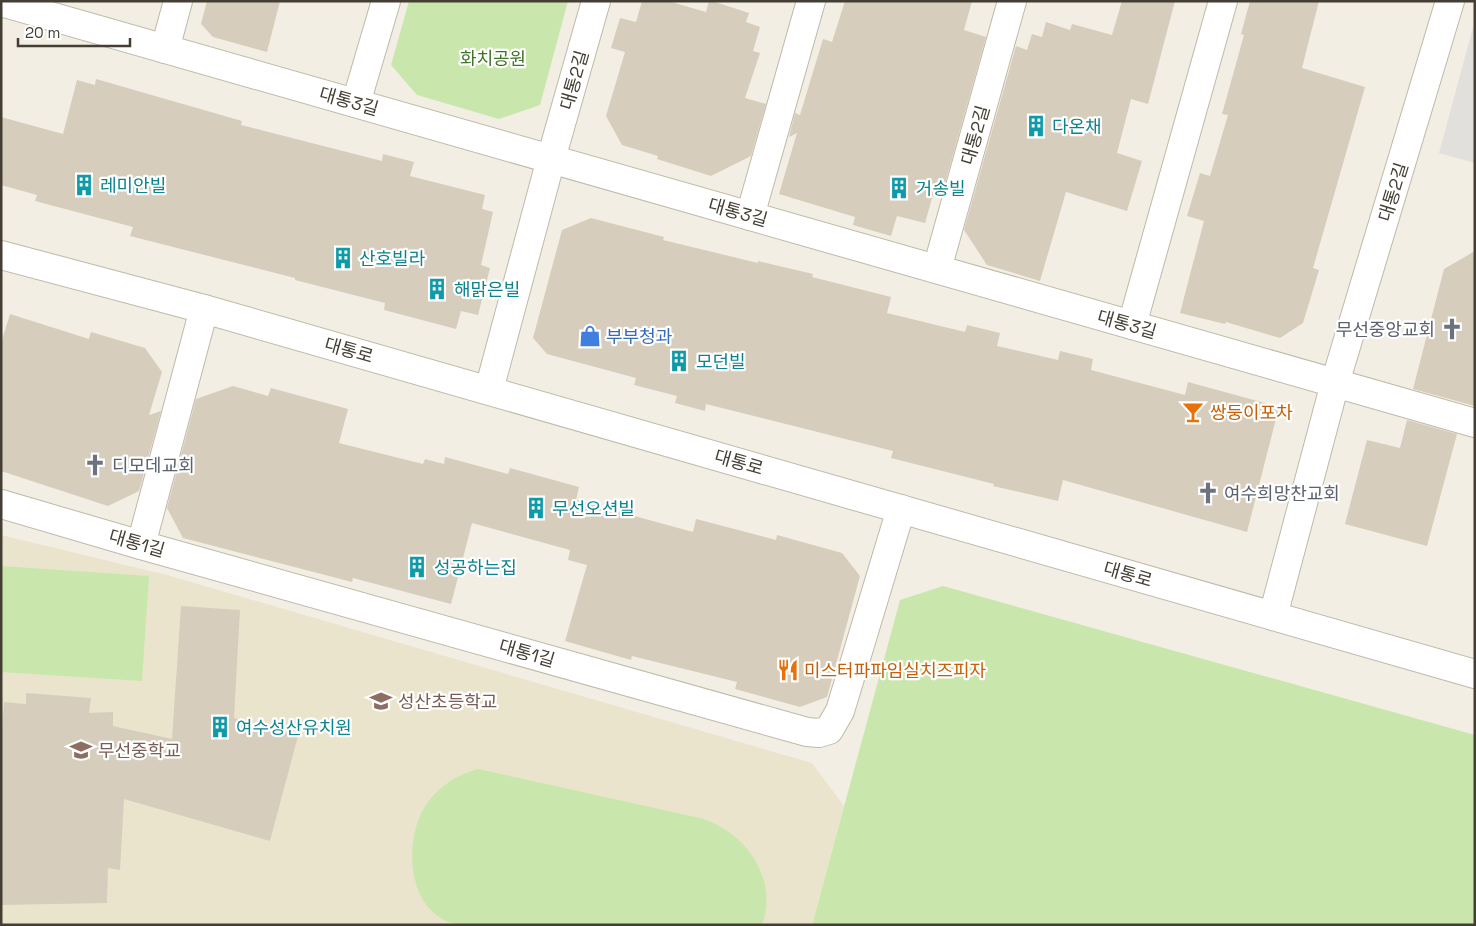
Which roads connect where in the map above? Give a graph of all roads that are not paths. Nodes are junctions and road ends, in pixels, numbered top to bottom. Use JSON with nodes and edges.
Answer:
{"nodes":[{"id":1,"x":178,"y":1,"type":"edge"},
{"id":2,"x":386,"y":1,"type":"edge"},
{"id":3,"x":596,"y":1,"type":"edge"},
{"id":4,"x":811,"y":1,"type":"edge"},
{"id":5,"x":1012,"y":1,"type":"edge"},
{"id":6,"x":1223,"y":1,"type":"edge"},
{"id":7,"x":1450,"y":1,"type":"edge"},
{"id":8,"x":1,"y":2,"type":"edge"},
{"id":9,"x":165,"y":49,"type":"junction"},
{"id":10,"x":356,"y":103,"type":"junction"},
{"id":11,"x":551,"y":159,"type":"junction"},
{"id":12,"x":750,"y":216,"type":"junction"},
{"id":13,"x":1,"y":255,"type":"edge"},
{"id":14,"x":937,"y":269,"type":"junction"},
{"id":15,"x":204,"y":309,"type":"junction"},
{"id":16,"x":1132,"y":325,"type":"junction"},
{"id":17,"x":1335,"y":383,"type":"junction"},
{"id":18,"x":490,"y":390,"type":"junction"},
{"id":19,"x":1475,"y":423,"type":"edge"},
{"id":20,"x":1,"y":504,"type":"edge"},
{"id":21,"x":901,"y":509,"type":"junction"},
{"id":22,"x":141,"y":545,"type":"junction"},
{"id":23,"x":1273,"y":616,"type":"junction"},
{"id":24,"x":1475,"y":674,"type":"edge"}],
"edges":[{"from":1,"to":9,"type":"street"},
{"from":2,"to":10,"type":"street"},
{"from":3,"to":11,"type":"street","name":"대통2길"},
{"from":4,"to":12,"type":"street"},
{"from":5,"to":14,"type":"street","name":"대통2길"},
{"from":6,"to":16,"type":"street"},
{"from":7,"to":17,"type":"street","name":"대통2길"},
{"from":8,"to":9,"type":"street","name":"대통3길"},
{"from":9,"to":10,"type":"street","name":"대통3길"},
{"from":10,"to":11,"type":"street","name":"대통3길"},
{"from":11,"to":12,"type":"street","name":"대통3길"},
{"from":11,"to":18,"type":"street","name":"대통2길"},
{"from":12,"to":14,"type":"street","name":"대통3길"},
{"from":13,"to":15,"type":"street","name":"대통로"},
{"from":14,"to":16,"type":"street","name":"대통3길"},
{"from":15,"to":18,"type":"street","name":"대통로"},
{"from":15,"to":22,"type":"street"},
{"from":16,"to":17,"type":"street","name":"대통3길"},
{"from":17,"to":19,"type":"street","name":"대통3길"},
{"from":17,"to":23,"type":"street","name":"대통2길"},
{"from":18,"to":21,"type":"street","name":"대통로"},
{"from":20,"to":22,"type":"street","name":"대통1길"},
{"from":21,"to":22,"type":"street","name":"대통1길"},
{"from":21,"to":23,"type":"street","name":"대통로"},
{"from":23,"to":24,"type":"street","name":"대통로"}]}
